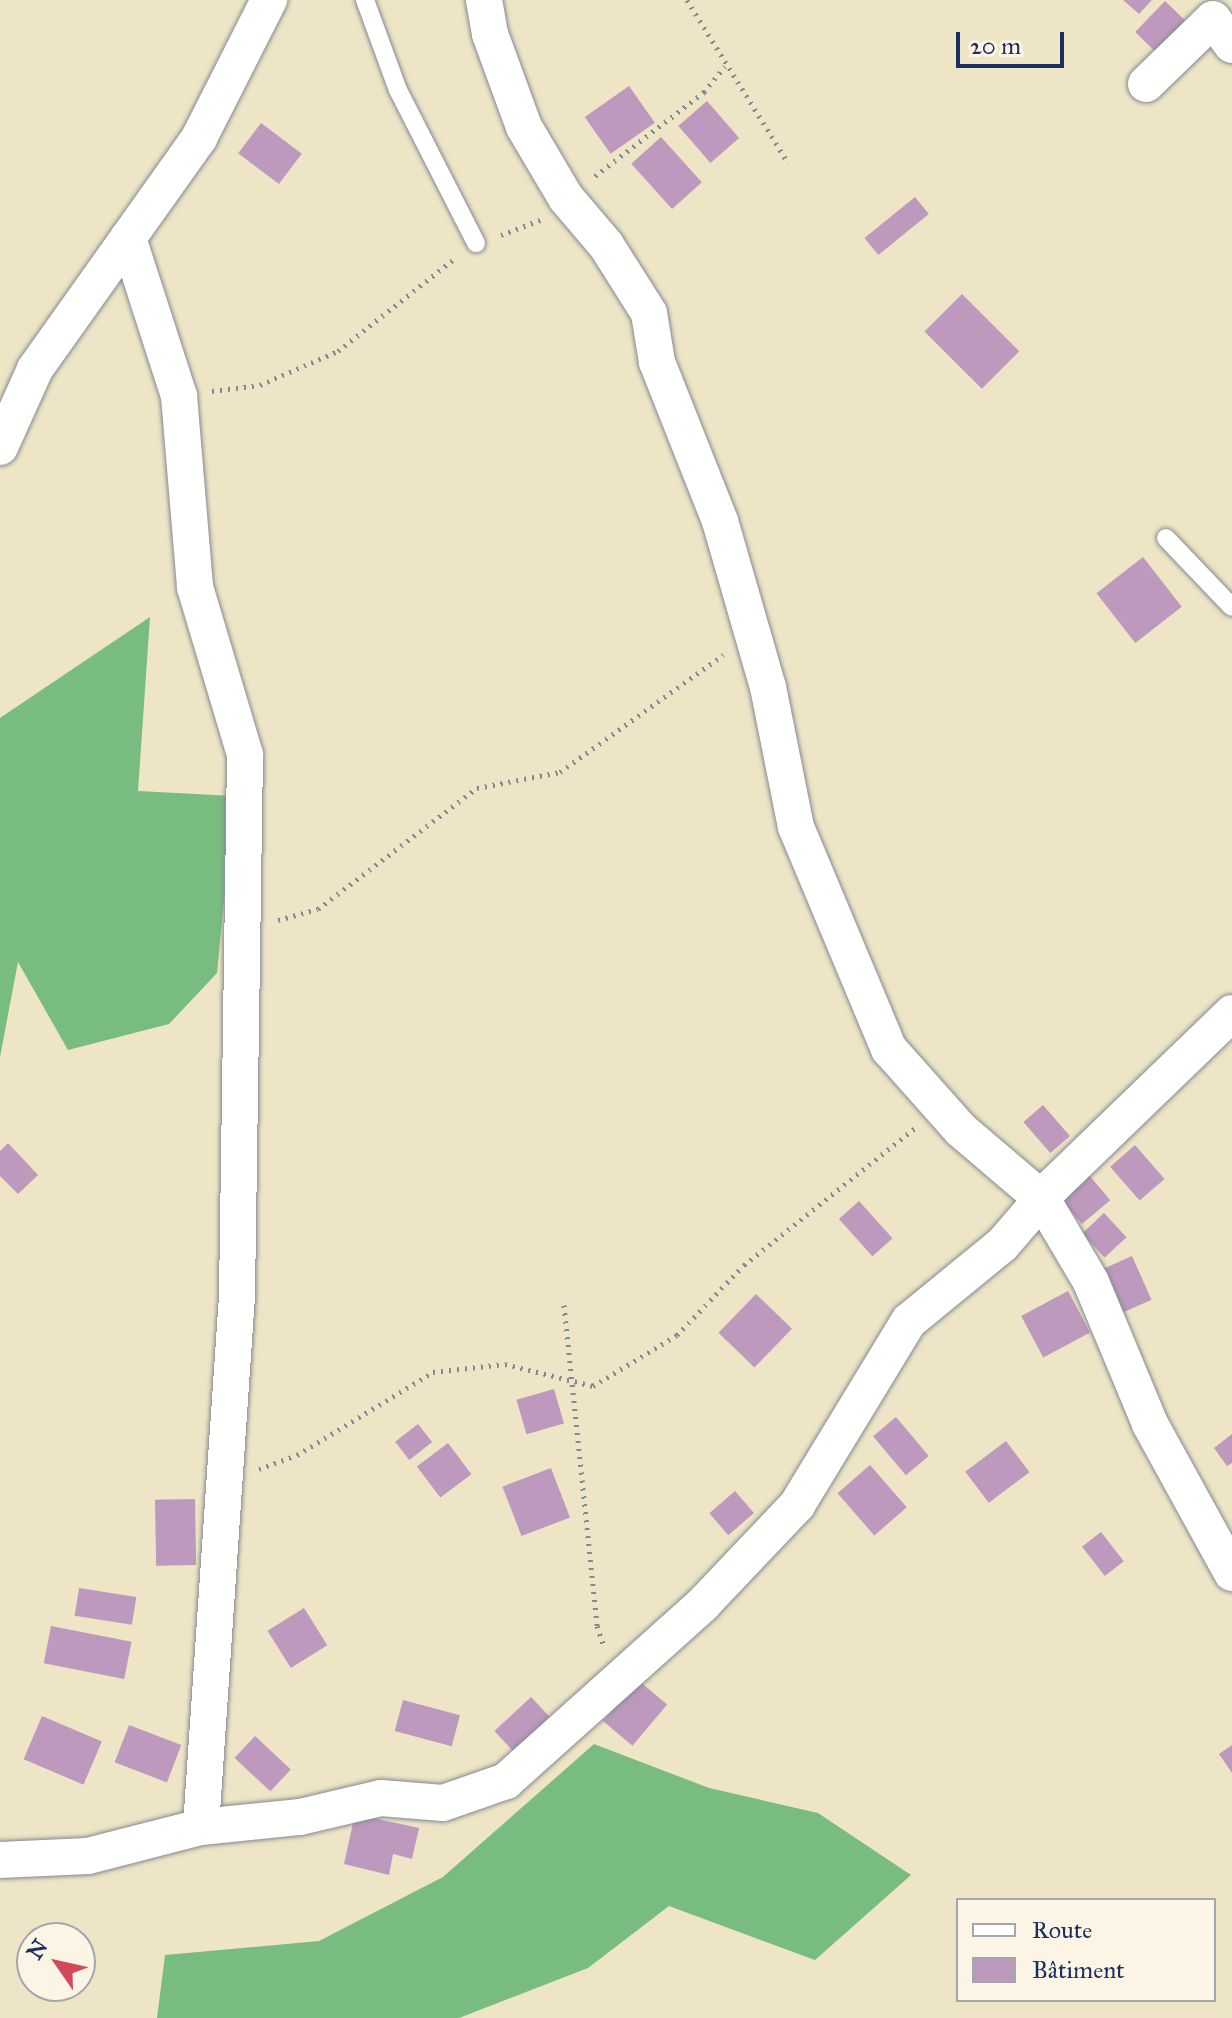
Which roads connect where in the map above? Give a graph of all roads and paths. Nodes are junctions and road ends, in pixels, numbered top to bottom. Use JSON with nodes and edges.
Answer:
{"nodes":[{"id":1,"x":269,"y":0,"type":"edge"},
{"id":2,"x":365,"y":0,"type":"edge"},
{"id":3,"x":484,"y":0,"type":"edge"},
{"id":4,"x":687,"y":0,"type":"edge"},
{"id":5,"x":1232,"y":45,"type":"edge"},
{"id":6,"x":1146,"y":84,"type":"dead end"},
{"id":7,"x":788,"y":163,"type":"dead end"},
{"id":8,"x":128,"y":238,"type":"junction"},
{"id":9,"x":476,"y":243,"type":"dead end"},
{"id":10,"x":0,"y":447,"type":"edge"},
{"id":11,"x":1166,"y":538,"type":"dead end"},
{"id":12,"x":1232,"y":607,"type":"edge"},
{"id":13,"x":752,"y":634,"type":"junction"},
{"id":14,"x":243,"y":931,"type":"junction"},
{"id":15,"x":1232,"y":1013,"type":"edge"},
{"id":16,"x":942,"y":1109,"type":"junction"},
{"id":17,"x":1042,"y":1199,"type":"junction"},
{"id":18,"x":564,"y":1305,"type":"dead end"},
{"id":19,"x":571,"y":1381,"type":"junction"},
{"id":20,"x":224,"y":1482,"type":"junction"},
{"id":21,"x":1232,"y":1573,"type":"edge"},
{"id":22,"x":616,"y":1682,"type":"junction"},
{"id":23,"x":201,"y":1827,"type":"junction"},
{"id":24,"x":0,"y":1860,"type":"edge"}],
"edges":[{"from":1,"to":8,"type":"street"},
{"from":2,"to":9,"type":"lane"},
{"from":3,"to":13,"type":"street"},
{"from":4,"to":7,"type":"path"},
{"from":5,"to":6,"type":"street"},
{"from":8,"to":10,"type":"street"},
{"from":8,"to":14,"type":"street"},
{"from":11,"to":12,"type":"lane"},
{"from":13,"to":14,"type":"path"},
{"from":13,"to":16,"type":"street"},
{"from":14,"to":20,"type":"street"},
{"from":15,"to":17,"type":"street"},
{"from":16,"to":17,"type":"street"},
{"from":16,"to":19,"type":"path"},
{"from":17,"to":21,"type":"street"},
{"from":17,"to":22,"type":"street"},
{"from":18,"to":19,"type":"path"},
{"from":19,"to":20,"type":"path"},
{"from":19,"to":22,"type":"path"},
{"from":20,"to":23,"type":"street"},
{"from":22,"to":23,"type":"street"},
{"from":23,"to":24,"type":"street"}]}
